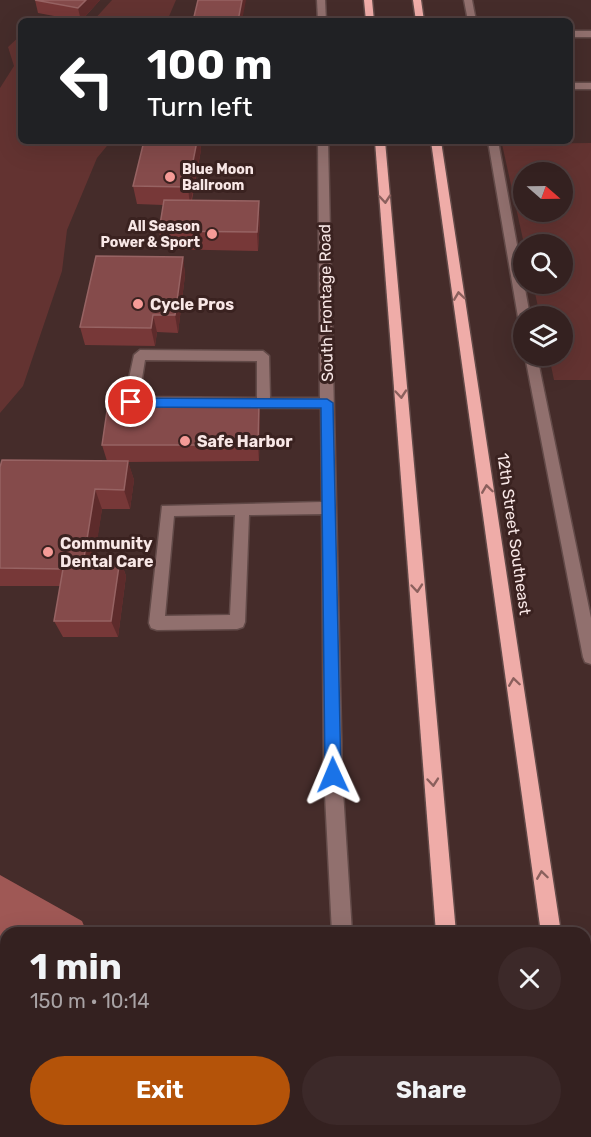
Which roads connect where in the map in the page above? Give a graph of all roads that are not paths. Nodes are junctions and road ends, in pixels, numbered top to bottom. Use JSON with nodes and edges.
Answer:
{"nodes":[{"id":1,"x":321,"y":0,"type":"edge"},
{"id":2,"x":368,"y":0,"type":"edge"},
{"id":3,"x":417,"y":0,"type":"edge"},
{"id":4,"x":468,"y":0,"type":"edge"},
{"id":5,"x":322,"y":18,"type":"edge"},
{"id":6,"x":370,"y":18,"type":"edge"},
{"id":7,"x":420,"y":18,"type":"edge"},
{"id":8,"x":471,"y":18,"type":"edge"},
{"id":9,"x":573,"y":34,"type":"edge"},
{"id":10,"x":591,"y":34,"type":"edge"},
{"id":11,"x":573,"y":86,"type":"edge"},
{"id":12,"x":591,"y":86,"type":"edge"},
{"id":13,"x":323,"y":144,"type":"edge"},
{"id":14,"x":380,"y":144,"type":"edge"},
{"id":15,"x":436,"y":144,"type":"edge"},
{"id":16,"x":494,"y":144,"type":"edge"},
{"id":17,"x":522,"y":306,"type":"edge"},
{"id":18,"x":533,"y":366,"type":"edge"},
{"id":19,"x":264,"y":403,"type":"junction"},
{"id":20,"x":327,"y":403,"type":"junction"},
{"id":21,"x":328,"y":508,"type":"junction"},
{"id":22,"x":242,"y":509,"type":"junction"},
{"id":23,"x":591,"y":657,"type":"edge"},
{"id":24,"x":342,"y":927,"type":"edge"},
{"id":25,"x":446,"y":927,"type":"edge"},
{"id":26,"x":550,"y":927,"type":"edge"}],
"edges":[{"from":1,"to":5,"type":"street"},
{"from":2,"to":6,"type":"main road"},
{"from":3,"to":7,"type":"main road"},
{"from":4,"to":8,"type":"street"},
{"from":9,"to":10,"type":"street"},
{"from":11,"to":12,"type":"street"},
{"from":13,"to":20,"type":"street","name":"South Frontage Road"},
{"from":14,"to":25,"type":"main road","one_way":true},
{"from":26,"to":15,"type":"main road","name":"12th Street Southeast","one_way":true},
{"from":16,"to":17,"type":"street"},
{"from":18,"to":23,"type":"street"},
{"from":19,"to":19,"type":"street"},
{"from":19,"to":20,"type":"street"},
{"from":20,"to":21,"type":"street","name":"South Frontage Road"},
{"from":21,"to":22,"type":"street"},
{"from":21,"to":24,"type":"street","name":"South Frontage Road"},
{"from":22,"to":22,"type":"street"}]}
